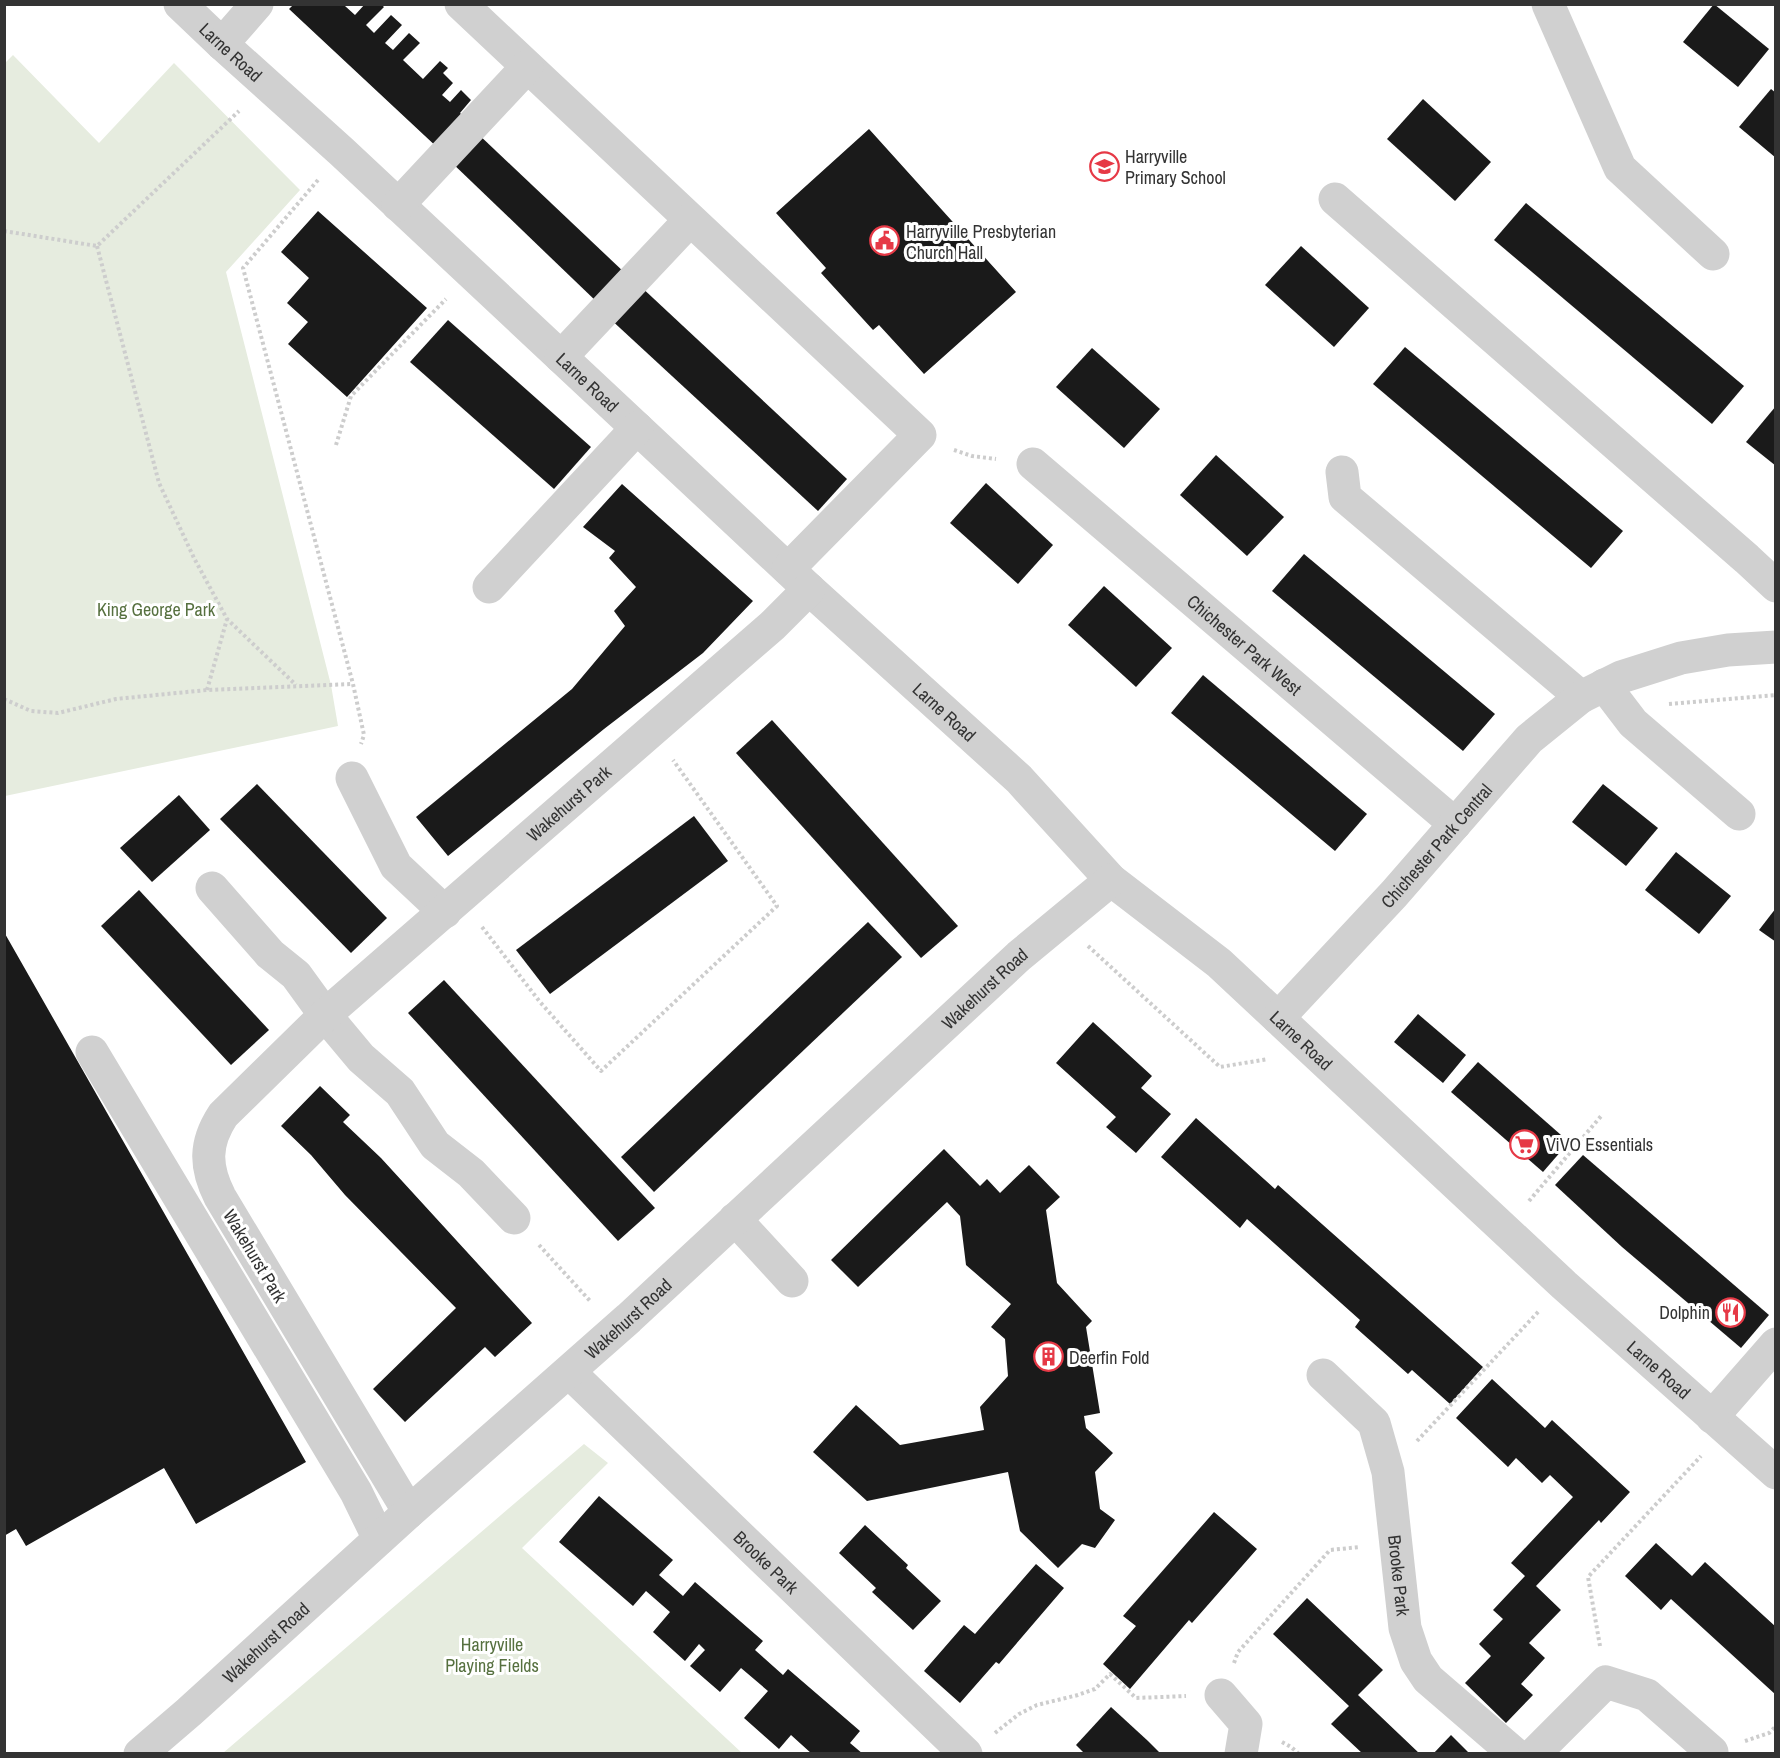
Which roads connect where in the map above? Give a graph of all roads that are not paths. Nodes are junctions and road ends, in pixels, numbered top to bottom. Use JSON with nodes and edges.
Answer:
{"nodes":[{"id":1,"x":180,"y":4,"type":"edge"},
{"id":2,"x":257,"y":4,"type":"edge"},
{"id":3,"x":1548,"y":4,"type":"edge"},
{"id":4,"x":466,"y":6,"type":"edge"},
{"id":5,"x":222,"y":44,"type":"junction"},
{"id":6,"x":527,"y":67,"type":"junction"},
{"id":7,"x":1335,"y":199,"type":"dead end"},
{"id":8,"x":398,"y":205,"type":"junction"},
{"id":9,"x":690,"y":220,"type":"junction"},
{"id":10,"x":1713,"y":254,"type":"dead end"},
{"id":11,"x":561,"y":357,"type":"junction"},
{"id":12,"x":637,"y":428,"type":"junction"},
{"id":13,"x":1033,"y":464,"type":"road end"},
{"id":14,"x":1342,"y":472,"type":"dead end"},
{"id":15,"x":798,"y":579,"type":"junction"},
{"id":16,"x":1776,"y":586,"type":"edge"},
{"id":17,"x":489,"y":587,"type":"dead end"},
{"id":18,"x":1776,"y":647,"type":"edge"},
{"id":19,"x":1593,"y":692,"type":"junction"},
{"id":20,"x":352,"y":778,"type":"road end"},
{"id":21,"x":1739,"y":814,"type":"dead end"},
{"id":22,"x":1455,"y":824,"type":"junction"},
{"id":23,"x":1112,"y":880,"type":"junction"},
{"id":24,"x":212,"y":888,"type":"dead end"},
{"id":25,"x":452,"y":905,"type":"junction"},
{"id":26,"x":325,"y":1015,"type":"junction"},
{"id":27,"x":1278,"y":1018,"type":"junction"},
{"id":28,"x":92,"y":1053,"type":"dead end"},
{"id":29,"x":514,"y":1218,"type":"road end"},
{"id":30,"x":735,"y":1219,"type":"junction"},
{"id":31,"x":792,"y":1281,"type":"dead end"},
{"id":32,"x":1776,"y":1344,"type":"edge"},
{"id":33,"x":569,"y":1372,"type":"junction"},
{"id":34,"x":1323,"y":1375,"type":"dead end"},
{"id":35,"x":1719,"y":1423,"type":"junction"},
{"id":36,"x":1776,"y":1473,"type":"edge"},
{"id":37,"x":409,"y":1512,"type":"junction"},
{"id":38,"x":379,"y":1539,"type":"junction"},
{"id":39,"x":1221,"y":1695,"type":"road end"},
{"id":40,"x":978,"y":1746,"type":"edge"},
{"id":41,"x":1712,"y":1752,"type":"dead end"},
{"id":42,"x":140,"y":1754,"type":"edge"},
{"id":43,"x":1241,"y":1754,"type":"edge"},
{"id":44,"x":1515,"y":1754,"type":"edge"},
{"id":45,"x":1534,"y":1754,"type":"edge"}],
"edges":[{"from":1,"to":5,"type":"street","name":"Larne Road"},
{"from":2,"to":5,"type":"street"},
{"from":3,"to":10,"type":"street"},
{"from":4,"to":6,"type":"street"},
{"from":5,"to":8,"type":"street","name":"Larne Road"},
{"from":6,"to":8,"type":"street"},
{"from":6,"to":9,"type":"street"},
{"from":7,"to":16,"type":"street"},
{"from":8,"to":11,"type":"street","name":"Larne Road"},
{"from":9,"to":11,"type":"street"},
{"from":9,"to":15,"type":"street","name":"Wakehurst Park"},
{"from":11,"to":12,"type":"street","name":"Larne Road"},
{"from":12,"to":15,"type":"street","name":"Larne Road"},
{"from":12,"to":17,"type":"street"},
{"from":13,"to":22,"type":"street","name":"Chichester Park West"},
{"from":14,"to":19,"type":"street"},
{"from":15,"to":23,"type":"street","name":"Larne Road"},
{"from":15,"to":25,"type":"street","name":"Wakehurst Park"},
{"from":18,"to":19,"type":"street","name":"Chichester Park Central"},
{"from":19,"to":21,"type":"street"},
{"from":19,"to":22,"type":"street","name":"Chichester Park Central"},
{"from":20,"to":25,"type":"street"},
{"from":22,"to":27,"type":"street","name":"Chichester Park Central"},
{"from":23,"to":27,"type":"street","name":"Larne Road"},
{"from":23,"to":30,"type":"street","name":"Wakehurst Road"},
{"from":24,"to":26,"type":"street"},
{"from":25,"to":26,"type":"street","name":"Wakehurst Park"},
{"from":26,"to":29,"type":"street"},
{"from":26,"to":37,"type":"street","name":"Wakehurst Park"},
{"from":27,"to":35,"type":"street","name":"Larne Road"},
{"from":28,"to":38,"type":"street"},
{"from":30,"to":31,"type":"street"},
{"from":30,"to":33,"type":"street","name":"Wakehurst Road"},
{"from":32,"to":35,"type":"street"},
{"from":33,"to":37,"type":"street","name":"Wakehurst Road"},
{"from":33,"to":40,"type":"street","name":"Brooke Park"},
{"from":34,"to":44,"type":"street","name":"Brooke Park"},
{"from":35,"to":36,"type":"street","name":"Larne Road"},
{"from":37,"to":38,"type":"street","name":"Wakehurst Road"},
{"from":38,"to":42,"type":"street","name":"Wakehurst Road"},
{"from":39,"to":43,"type":"street"},
{"from":41,"to":45,"type":"street"}]}
